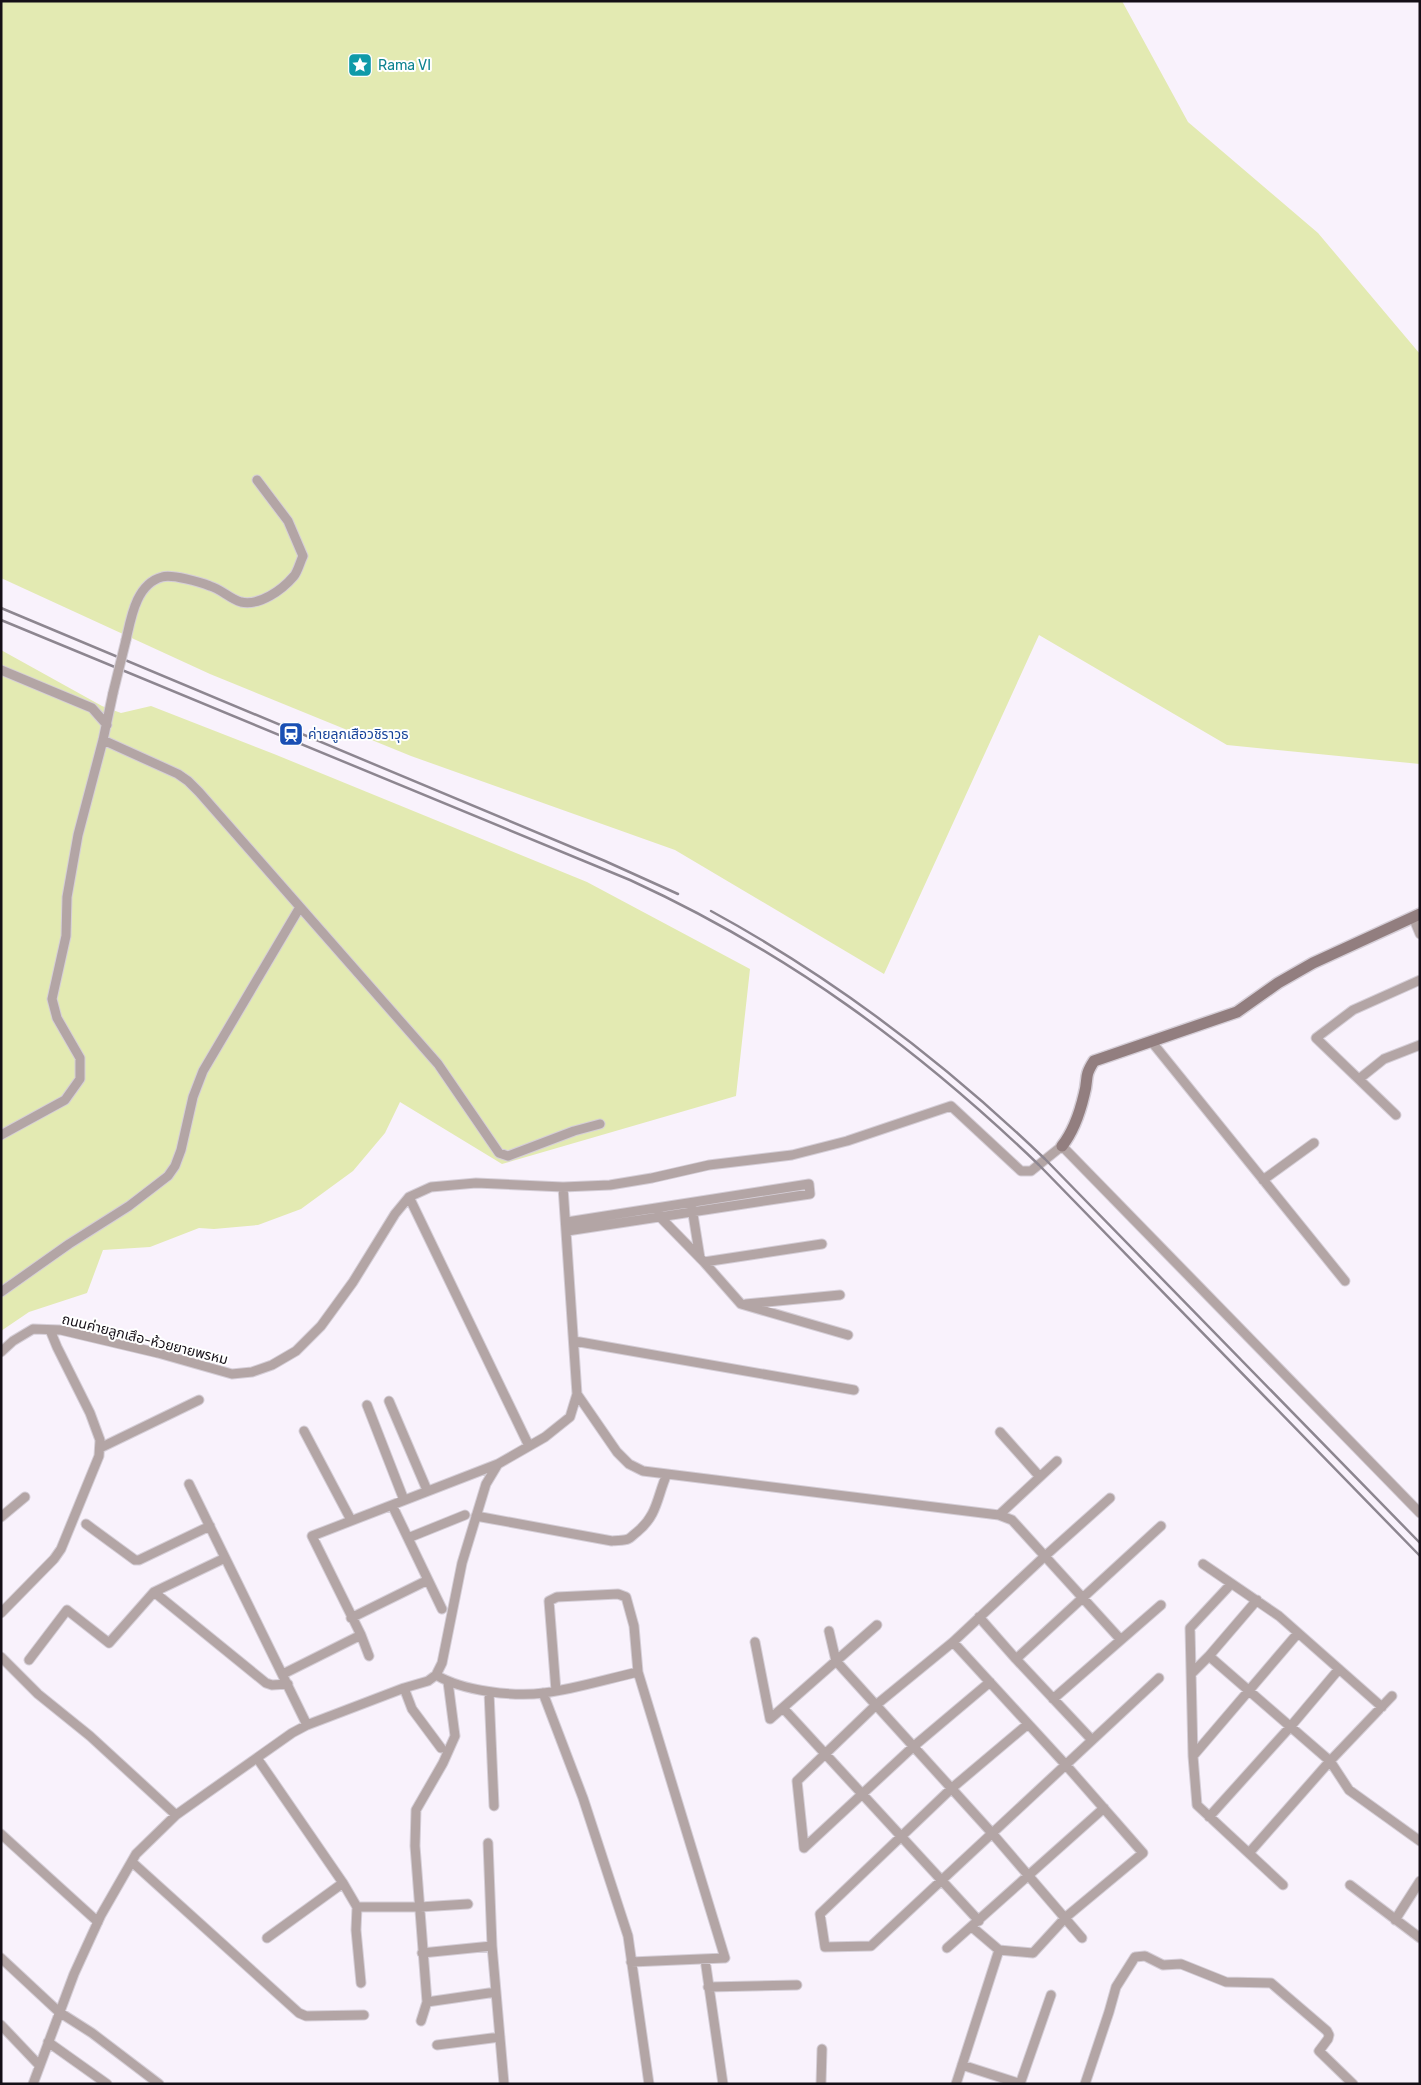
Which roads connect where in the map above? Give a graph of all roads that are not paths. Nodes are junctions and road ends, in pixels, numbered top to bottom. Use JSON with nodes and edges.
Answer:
{"nodes":[{"id":1,"x":257,"y":480,"type":"dead end"},
{"id":2,"x":1,"y":670,"type":"edge"},
{"id":3,"x":106,"y":725,"type":"junction"},
{"id":4,"x":103,"y":740,"type":"junction"},
{"id":5,"x":300,"y":907,"type":"junction"},
{"id":6,"x":1416,"y":916,"type":"edge"},
{"id":7,"x":1420,"y":934,"type":"edge"},
{"id":8,"x":1420,"y":980,"type":"edge"},
{"id":9,"x":1151,"y":1041,"type":"junction"},
{"id":10,"x":1420,"y":1045,"type":"edge"},
{"id":11,"x":1359,"y":1079,"type":"junction"},
{"id":12,"x":1396,"y":1115,"type":"dead end"},
{"id":13,"x":600,"y":1124,"type":"dead end"},
{"id":14,"x":1,"y":1135,"type":"edge"},
{"id":15,"x":1314,"y":1143,"type":"dead end"},
{"id":16,"x":1062,"y":1146,"type":"junction"},
{"id":17,"x":1263,"y":1180,"type":"junction"},
{"id":18,"x":563,"y":1186,"type":"junction"},
{"id":19,"x":409,"y":1197,"type":"junction"},
{"id":20,"x":757,"y":1197,"type":"junction"},
{"id":21,"x":692,"y":1207,"type":"junction"},
{"id":22,"x":659,"y":1212,"type":"junction"},
{"id":23,"x":567,"y":1226,"type":"junction"},
{"id":24,"x":822,"y":1244,"type":"dead end"},
{"id":25,"x":702,"y":1260,"type":"junction"},
{"id":26,"x":1346,"y":1281,"type":"dead end"},
{"id":27,"x":1,"y":1292,"type":"edge"},
{"id":28,"x":840,"y":1295,"type":"dead end"},
{"id":29,"x":741,"y":1304,"type":"junction"},
{"id":30,"x":50,"y":1330,"type":"junction"},
{"id":31,"x":848,"y":1335,"type":"dead end"},
{"id":32,"x":574,"y":1341,"type":"junction"},
{"id":33,"x":1,"y":1352,"type":"edge"},
{"id":34,"x":854,"y":1390,"type":"dead end"},
{"id":35,"x":578,"y":1394,"type":"junction"},
{"id":36,"x":199,"y":1400,"type":"dead end"},
{"id":37,"x":390,"y":1401,"type":"dead end"},
{"id":38,"x":367,"y":1404,"type":"dead end"},
{"id":39,"x":304,"y":1431,"type":"dead end"},
{"id":40,"x":1000,"y":1432,"type":"dead end"},
{"id":41,"x":529,"y":1446,"type":"junction"},
{"id":42,"x":100,"y":1448,"type":"junction"},
{"id":43,"x":1057,"y":1461,"type":"dead end"},
{"id":44,"x":498,"y":1464,"type":"junction"},
{"id":45,"x":667,"y":1474,"type":"junction"},
{"id":46,"x":1040,"y":1477,"type":"junction"},
{"id":47,"x":190,"y":1484,"type":"dead end"},
{"id":48,"x":427,"y":1490,"type":"junction"},
{"id":49,"x":25,"y":1497,"type":"dead end"},
{"id":50,"x":1110,"y":1498,"type":"dead end"},
{"id":51,"x":404,"y":1500,"type":"junction"},
{"id":52,"x":392,"y":1504,"type":"junction"},
{"id":53,"x":1420,"y":1513,"type":"edge"},
{"id":54,"x":466,"y":1515,"type":"dead end"},
{"id":55,"x":999,"y":1515,"type":"junction"},
{"id":56,"x":476,"y":1516,"type":"junction"},
{"id":57,"x":1,"y":1517,"type":"edge"},
{"id":58,"x":351,"y":1520,"type":"junction"},
{"id":59,"x":86,"y":1524,"type":"dead end"},
{"id":60,"x":210,"y":1526,"type":"junction"},
{"id":61,"x":1162,"y":1526,"type":"dead end"},
{"id":62,"x":408,"y":1538,"type":"junction"},
{"id":63,"x":1045,"y":1556,"type":"junction"},
{"id":64,"x":226,"y":1558,"type":"junction"},
{"id":65,"x":1203,"y":1564,"type":"dead end"},
{"id":66,"x":428,"y":1580,"type":"junction"},
{"id":67,"x":1231,"y":1584,"type":"junction"},
{"id":68,"x":154,"y":1592,"type":"junction"},
{"id":69,"x":1083,"y":1598,"type":"junction"},
{"id":70,"x":1257,"y":1600,"type":"junction"},
{"id":71,"x":1161,"y":1604,"type":"dead end"},
{"id":72,"x":442,"y":1609,"type":"dead end"},
{"id":73,"x":1,"y":1613,"type":"edge"},
{"id":74,"x":980,"y":1617,"type":"junction"},
{"id":75,"x":352,"y":1618,"type":"junction"},
{"id":76,"x":877,"y":1625,"type":"dead end"},
{"id":77,"x":829,"y":1632,"type":"dead end"},
{"id":78,"x":1298,"y":1633,"type":"junction"},
{"id":79,"x":361,"y":1635,"type":"junction"},
{"id":80,"x":1121,"y":1640,"type":"junction"},
{"id":81,"x":755,"y":1642,"type":"dead end"},
{"id":82,"x":953,"y":1642,"type":"junction"},
{"id":83,"x":1,"y":1656,"type":"edge"},
{"id":84,"x":369,"y":1656,"type":"dead end"},
{"id":85,"x":1209,"y":1656,"type":"junction"},
{"id":86,"x":1016,"y":1659,"type":"junction"},
{"id":87,"x":29,"y":1660,"type":"dead end"},
{"id":88,"x":836,"y":1661,"type":"junction"},
{"id":89,"x":1339,"y":1669,"type":"junction"},
{"id":90,"x":638,"y":1672,"type":"junction"},
{"id":91,"x":1192,"y":1673,"type":"junction"},
{"id":92,"x":283,"y":1674,"type":"junction"},
{"id":93,"x":436,"y":1675,"type":"junction"},
{"id":94,"x":1159,"y":1678,"type":"dead end"},
{"id":95,"x":448,"y":1682,"type":"junction"},
{"id":96,"x":990,"y":1682,"type":"junction"},
{"id":97,"x":288,"y":1684,"type":"junction"},
{"id":98,"x":404,"y":1688,"type":"junction"},
{"id":99,"x":1249,"y":1690,"type":"junction"},
{"id":100,"x":556,"y":1691,"type":"junction"},
{"id":101,"x":489,"y":1692,"type":"junction"},
{"id":102,"x":544,"y":1693,"type":"junction"},
{"id":103,"x":1392,"y":1696,"type":"dead end"},
{"id":104,"x":1053,"y":1699,"type":"junction"},
{"id":105,"x":876,"y":1705,"type":"junction"},
{"id":106,"x":1382,"y":1706,"type":"junction"},
{"id":107,"x":783,"y":1708,"type":"junction"},
{"id":108,"x":1028,"y":1724,"type":"junction"},
{"id":109,"x":307,"y":1725,"type":"junction"},
{"id":110,"x":1291,"y":1726,"type":"junction"},
{"id":111,"x":1092,"y":1740,"type":"junction"},
{"id":112,"x":914,"y":1746,"type":"junction"},
{"id":113,"x":441,"y":1748,"type":"dead end"},
{"id":114,"x":826,"y":1754,"type":"junction"},
{"id":115,"x":1193,"y":1756,"type":"junction"},
{"id":116,"x":257,"y":1758,"type":"junction"},
{"id":117,"x":1330,"y":1761,"type":"junction"},
{"id":118,"x":1065,"y":1764,"type":"junction"},
{"id":119,"x":952,"y":1788,"type":"junction"},
{"id":120,"x":862,"y":1795,"type":"junction"},
{"id":121,"x":494,"y":1806,"type":"dead end"},
{"id":122,"x":1104,"y":1808,"type":"junction"},
{"id":123,"x":176,"y":1816,"type":"junction"},
{"id":124,"x":1209,"y":1817,"type":"junction"},
{"id":125,"x":991,"y":1832,"type":"junction"},
{"id":126,"x":1,"y":1834,"type":"edge"},
{"id":127,"x":901,"y":1837,"type":"junction"},
{"id":128,"x":1420,"y":1840,"type":"edge"},
{"id":129,"x":488,"y":1843,"type":"dead end"},
{"id":130,"x":1249,"y":1852,"type":"junction"},
{"id":131,"x":132,"y":1862,"type":"junction"},
{"id":132,"x":1028,"y":1875,"type":"junction"},
{"id":133,"x":940,"y":1880,"type":"junction"},
{"id":134,"x":1420,"y":1881,"type":"edge"},
{"id":135,"x":343,"y":1883,"type":"junction"},
{"id":136,"x":1283,"y":1885,"type":"dead end"},
{"id":137,"x":1350,"y":1885,"type":"dead end"},
{"id":138,"x":468,"y":1904,"type":"dead end"},
{"id":139,"x":356,"y":1907,"type":"junction"},
{"id":140,"x":420,"y":1907,"type":"junction"},
{"id":141,"x":1066,"y":1917,"type":"junction"},
{"id":142,"x":1395,"y":1920,"type":"junction"},
{"id":143,"x":98,"y":1922,"type":"junction"},
{"id":144,"x":975,"y":1924,"type":"junction"},
{"id":145,"x":267,"y":1938,"type":"dead end"},
{"id":146,"x":1082,"y":1938,"type":"dead end"},
{"id":147,"x":1420,"y":1938,"type":"edge"},
{"id":148,"x":492,"y":1946,"type":"junction"},
{"id":149,"x":947,"y":1948,"type":"dead end"},
{"id":150,"x":999,"y":1950,"type":"junction"},
{"id":151,"x":422,"y":1953,"type":"junction"},
{"id":152,"x":1,"y":1958,"type":"edge"},
{"id":153,"x":705,"y":1959,"type":"junction"},
{"id":154,"x":630,"y":1962,"type":"junction"},
{"id":155,"x":362,"y":1983,"type":"dead end"},
{"id":156,"x":797,"y":1985,"type":"dead end"},
{"id":157,"x":708,"y":1987,"type":"junction"},
{"id":158,"x":496,"y":1992,"type":"junction"},
{"id":159,"x":1051,"y":1995,"type":"dead end"},
{"id":160,"x":427,"y":2002,"type":"junction"},
{"id":161,"x":59,"y":2012,"type":"junction"},
{"id":162,"x":364,"y":2015,"type":"dead end"},
{"id":163,"x":421,"y":2021,"type":"dead end"},
{"id":164,"x":1,"y":2024,"type":"edge"},
{"id":165,"x":500,"y":2037,"type":"junction"},
{"id":166,"x":48,"y":2042,"type":"junction"},
{"id":167,"x":437,"y":2045,"type":"dead end"},
{"id":168,"x":822,"y":2049,"type":"dead end"},
{"id":169,"x":39,"y":2065,"type":"junction"},
{"id":170,"x":962,"y":2065,"type":"junction"},
{"id":171,"x":33,"y":2084,"type":"edge"},
{"id":172,"x":107,"y":2084,"type":"edge"},
{"id":173,"x":158,"y":2084,"type":"edge"},
{"id":174,"x":504,"y":2084,"type":"edge"},
{"id":175,"x":649,"y":2084,"type":"edge"},
{"id":176,"x":723,"y":2084,"type":"edge"},
{"id":177,"x":821,"y":2084,"type":"edge"},
{"id":178,"x":956,"y":2084,"type":"edge"},
{"id":179,"x":1021,"y":2084,"type":"edge"},
{"id":180,"x":1085,"y":2084,"type":"edge"},
{"id":181,"x":1353,"y":2084,"type":"edge"}],
"edges":[{"from":1,"to":3,"type":"street","bridge":true},
{"from":2,"to":3,"type":"street"},
{"from":3,"to":4,"type":"street"},
{"from":4,"to":5,"type":"street"},
{"from":4,"to":14,"type":"street"},
{"from":5,"to":13,"type":"street"},
{"from":5,"to":27,"type":"street"},
{"from":6,"to":7,"type":"street"},
{"from":6,"to":9,"type":"street"},
{"from":8,"to":11,"type":"street"},
{"from":9,"to":16,"type":"street"},
{"from":9,"to":17,"type":"street"},
{"from":10,"to":11,"type":"street"},
{"from":11,"to":12,"type":"street"},
{"from":15,"to":17,"type":"street"},
{"from":16,"to":18,"type":"street","name":"ถนนค่ายลูกเสึอ-ห้วยยายพรหม"},
{"from":16,"to":53,"type":"street"},
{"from":17,"to":26,"type":"street"},
{"from":18,"to":19,"type":"street","name":"ถนนค่ายลูกเสึอ-ห้วยยายพรหม"},
{"from":18,"to":23,"type":"street"},
{"from":19,"to":30,"type":"street","name":"ถนนค่ายลูกเสึอ-ห้วยยายพรหม"},
{"from":19,"to":41,"type":"street"},
{"from":20,"to":20,"type":"street"},
{"from":20,"to":21,"type":"street"},
{"from":21,"to":22,"type":"street"},
{"from":21,"to":25,"type":"street"},
{"from":22,"to":23,"type":"street"},
{"from":22,"to":25,"type":"street"},
{"from":23,"to":32,"type":"street"},
{"from":24,"to":25,"type":"street"},
{"from":25,"to":29,"type":"street"},
{"from":28,"to":29,"type":"street"},
{"from":29,"to":31,"type":"street"},
{"from":30,"to":33,"type":"street","name":"ถนนค่ายลูกเสึอ-ห้วยยายพรหม"},
{"from":30,"to":42,"type":"street"},
{"from":32,"to":34,"type":"street"},
{"from":32,"to":35,"type":"street"},
{"from":35,"to":41,"type":"street"},
{"from":35,"to":45,"type":"street"},
{"from":36,"to":42,"type":"street"},
{"from":37,"to":48,"type":"street"},
{"from":38,"to":51,"type":"street"},
{"from":39,"to":58,"type":"street"},
{"from":40,"to":46,"type":"street"},
{"from":41,"to":44,"type":"street"},
{"from":42,"to":73,"type":"street"},
{"from":43,"to":46,"type":"street"},
{"from":44,"to":48,"type":"street"},
{"from":44,"to":56,"type":"street"},
{"from":45,"to":55,"type":"street"},
{"from":45,"to":56,"type":"street"},
{"from":46,"to":55,"type":"street"},
{"from":47,"to":60,"type":"street"},
{"from":48,"to":51,"type":"street"},
{"from":49,"to":57,"type":"street"},
{"from":50,"to":63,"type":"street"},
{"from":51,"to":52,"type":"street"},
{"from":52,"to":58,"type":"street"},
{"from":52,"to":62,"type":"street"},
{"from":54,"to":62,"type":"street"},
{"from":55,"to":63,"type":"street"},
{"from":56,"to":93,"type":"street"},
{"from":58,"to":75,"type":"street"},
{"from":59,"to":60,"type":"street"},
{"from":60,"to":64,"type":"street"},
{"from":61,"to":69,"type":"street"},
{"from":62,"to":66,"type":"street"},
{"from":63,"to":69,"type":"street"},
{"from":63,"to":74,"type":"street"},
{"from":64,"to":68,"type":"street"},
{"from":64,"to":92,"type":"street"},
{"from":65,"to":67,"type":"street"},
{"from":66,"to":72,"type":"street"},
{"from":66,"to":75,"type":"street"},
{"from":67,"to":70,"type":"street"},
{"from":67,"to":91,"type":"street"},
{"from":68,"to":87,"type":"street"},
{"from":68,"to":97,"type":"street"},
{"from":69,"to":80,"type":"street"},
{"from":69,"to":86,"type":"street"},
{"from":70,"to":78,"type":"street"},
{"from":70,"to":85,"type":"street"},
{"from":71,"to":80,"type":"street"},
{"from":74,"to":82,"type":"street"},
{"from":74,"to":86,"type":"street"},
{"from":75,"to":79,"type":"street"},
{"from":76,"to":88,"type":"street"},
{"from":77,"to":88,"type":"street"},
{"from":78,"to":89,"type":"street"},
{"from":78,"to":99,"type":"street"},
{"from":79,"to":84,"type":"street"},
{"from":79,"to":92,"type":"street"},
{"from":80,"to":104,"type":"street"},
{"from":81,"to":107,"type":"street"},
{"from":82,"to":96,"type":"street"},
{"from":82,"to":105,"type":"street"},
{"from":83,"to":123,"type":"street"},
{"from":85,"to":91,"type":"street"},
{"from":85,"to":99,"type":"street"},
{"from":86,"to":104,"type":"street"},
{"from":88,"to":105,"type":"street"},
{"from":88,"to":107,"type":"street"},
{"from":89,"to":106,"type":"street"},
{"from":89,"to":110,"type":"street"},
{"from":90,"to":100,"type":"street"},
{"from":90,"to":100,"type":"street"},
{"from":90,"to":153,"type":"street"},
{"from":91,"to":115,"type":"street"},
{"from":92,"to":97,"type":"street"},
{"from":93,"to":95,"type":"street"},
{"from":93,"to":98,"type":"street"},
{"from":94,"to":111,"type":"street"},
{"from":95,"to":101,"type":"street"},
{"from":95,"to":140,"type":"street"},
{"from":96,"to":108,"type":"street"},
{"from":96,"to":112,"type":"street"},
{"from":97,"to":109,"type":"street"},
{"from":98,"to":109,"type":"street"},
{"from":98,"to":113,"type":"street"},
{"from":99,"to":110,"type":"street"},
{"from":99,"to":115,"type":"street"},
{"from":100,"to":102,"type":"street"},
{"from":101,"to":102,"type":"street"},
{"from":101,"to":121,"type":"street"},
{"from":102,"to":154,"type":"street"},
{"from":103,"to":106,"type":"street"},
{"from":104,"to":111,"type":"street"},
{"from":105,"to":112,"type":"street"},
{"from":105,"to":114,"type":"street"},
{"from":106,"to":117,"type":"street"},
{"from":107,"to":114,"type":"street"},
{"from":108,"to":118,"type":"street"},
{"from":108,"to":119,"type":"street"},
{"from":109,"to":116,"type":"street"},
{"from":110,"to":117,"type":"street"},
{"from":110,"to":124,"type":"street"},
{"from":111,"to":118,"type":"street"},
{"from":112,"to":119,"type":"street"},
{"from":112,"to":120,"type":"street"},
{"from":114,"to":120,"type":"street"},
{"from":114,"to":120,"type":"street"},
{"from":115,"to":124,"type":"street"},
{"from":116,"to":123,"type":"street"},
{"from":116,"to":135,"type":"street"},
{"from":117,"to":128,"type":"street"},
{"from":117,"to":130,"type":"street"},
{"from":118,"to":122,"type":"street"},
{"from":118,"to":125,"type":"street"},
{"from":119,"to":125,"type":"street"},
{"from":119,"to":127,"type":"street"},
{"from":120,"to":127,"type":"street"},
{"from":122,"to":132,"type":"street"},
{"from":122,"to":141,"type":"street"},
{"from":123,"to":131,"type":"street"},
{"from":124,"to":130,"type":"street"},
{"from":125,"to":132,"type":"street"},
{"from":125,"to":133,"type":"street"},
{"from":126,"to":143,"type":"street"},
{"from":127,"to":133,"type":"street"},
{"from":127,"to":133,"type":"street"},
{"from":129,"to":148,"type":"street"},
{"from":130,"to":136,"type":"street"},
{"from":131,"to":143,"type":"street"},
{"from":131,"to":162,"type":"street"},
{"from":132,"to":141,"type":"street"},
{"from":132,"to":144,"type":"street"},
{"from":133,"to":144,"type":"street"},
{"from":134,"to":142,"type":"street"},
{"from":135,"to":139,"type":"street"},
{"from":135,"to":145,"type":"street"},
{"from":137,"to":142,"type":"street"},
{"from":138,"to":140,"type":"street"},
{"from":139,"to":140,"type":"street"},
{"from":139,"to":155,"type":"street"},
{"from":140,"to":151,"type":"street"},
{"from":141,"to":146,"type":"street"},
{"from":141,"to":150,"type":"street"},
{"from":142,"to":147,"type":"street"},
{"from":143,"to":161,"type":"street"},
{"from":144,"to":149,"type":"street"},
{"from":144,"to":150,"type":"street"},
{"from":148,"to":151,"type":"street"},
{"from":148,"to":158,"type":"street"},
{"from":150,"to":170,"type":"street"},
{"from":151,"to":160,"type":"street"},
{"from":152,"to":161,"type":"street"},
{"from":153,"to":154,"type":"street"},
{"from":153,"to":157,"type":"street"},
{"from":154,"to":175,"type":"street"},
{"from":156,"to":157,"type":"street"},
{"from":157,"to":176,"type":"street"},
{"from":158,"to":160,"type":"street"},
{"from":158,"to":165,"type":"street"},
{"from":159,"to":179,"type":"street"},
{"from":160,"to":163,"type":"street"},
{"from":161,"to":166,"type":"street"},
{"from":161,"to":173,"type":"street"},
{"from":164,"to":169,"type":"street"},
{"from":165,"to":167,"type":"street"},
{"from":165,"to":174,"type":"street"},
{"from":166,"to":169,"type":"street"},
{"from":166,"to":172,"type":"street"},
{"from":168,"to":177,"type":"street"},
{"from":169,"to":171,"type":"street"},
{"from":170,"to":178,"type":"street"},
{"from":170,"to":179,"type":"street"},
{"from":180,"to":181,"type":"street"}]}
